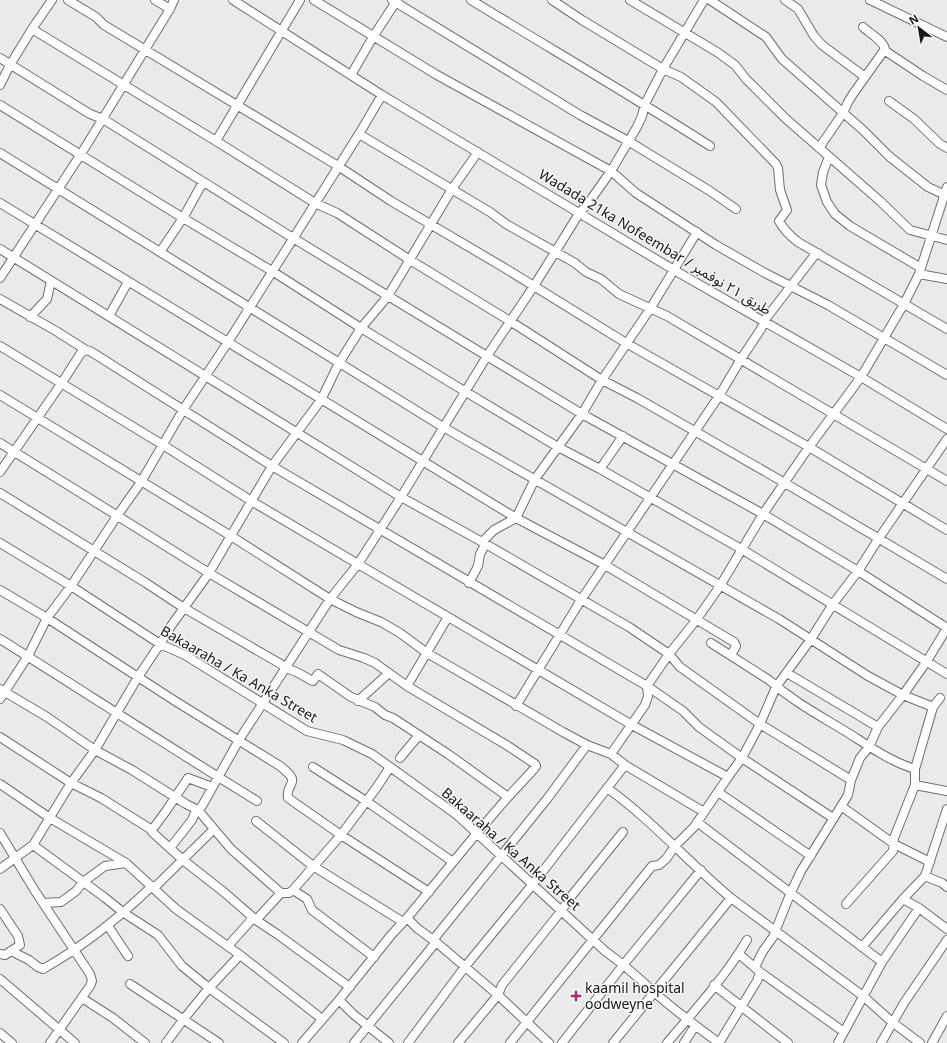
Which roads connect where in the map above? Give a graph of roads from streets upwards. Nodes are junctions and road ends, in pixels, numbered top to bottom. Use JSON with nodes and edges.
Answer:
{"nodes":[{"id":1,"x":52,"y":0,"type":"edge"},
{"id":2,"x":68,"y":0,"type":"edge"},
{"id":3,"x":155,"y":0,"type":"edge"},
{"id":4,"x":174,"y":0,"type":"edge"},
{"id":5,"x":233,"y":0,"type":"edge"},
{"id":6,"x":300,"y":0,"type":"edge"},
{"id":7,"x":314,"y":0,"type":"edge"},
{"id":8,"x":471,"y":0,"type":"edge"},
{"id":9,"x":552,"y":0,"type":"edge"},
{"id":10,"x":630,"y":0,"type":"edge"},
{"id":11,"x":704,"y":0,"type":"edge"},
{"id":12,"x":710,"y":0,"type":"edge"},
{"id":13,"x":785,"y":0,"type":"edge"},
{"id":14,"x":870,"y":0,"type":"edge"},
{"id":15,"x":395,"y":1,"type":"edge"},
{"id":16,"x":170,"y":9,"type":"junction"},
{"id":17,"x":863,"y":27,"type":"dead end"},
{"id":18,"x":32,"y":29,"type":"junction"},
{"id":19,"x":281,"y":31,"type":"junction"},
{"id":20,"x":684,"y":32,"type":"junction"},
{"id":21,"x":373,"y":37,"type":"junction"},
{"id":22,"x":947,"y":37,"type":"edge"},
{"id":23,"x":145,"y":49,"type":"junction"},
{"id":24,"x":884,"y":50,"type":"junction"},
{"id":25,"x":0,"y":58,"type":"edge"},
{"id":26,"x":10,"y":65,"type":"junction"},
{"id":27,"x":663,"y":69,"type":"junction"},
{"id":28,"x":351,"y":75,"type":"junction"},
{"id":29,"x":865,"y":77,"type":"junction"},
{"id":30,"x":0,"y":85,"type":"edge"},
{"id":31,"x":123,"y":85,"type":"junction"},
{"id":32,"x":947,"y":90,"type":"edge"},
{"id":33,"x":382,"y":95,"type":"junction"},
{"id":34,"x":889,"y":101,"type":"dead end"},
{"id":35,"x":645,"y":104,"type":"junction"},
{"id":36,"x":0,"y":105,"type":"edge"},
{"id":37,"x":238,"y":105,"type":"junction"},
{"id":38,"x":843,"y":113,"type":"junction"},
{"id":39,"x":103,"y":119,"type":"junction"},
{"id":40,"x":359,"y":134,"type":"junction"},
{"id":41,"x":216,"y":141,"type":"junction"},
{"id":42,"x":628,"y":141,"type":"junction"},
{"id":43,"x":710,"y":146,"type":"dead end"},
{"id":44,"x":819,"y":148,"type":"junction"},
{"id":45,"x":947,"y":148,"type":"edge"},
{"id":46,"x":478,"y":152,"type":"junction"},
{"id":47,"x":0,"y":153,"type":"edge"},
{"id":48,"x":81,"y":154,"type":"junction"},
{"id":49,"x":829,"y":157,"type":"junction"},
{"id":50,"x":338,"y":166,"type":"junction"},
{"id":51,"x":611,"y":171,"type":"junction"},
{"id":52,"x":203,"y":182,"type":"junction"},
{"id":53,"x":947,"y":187,"type":"edge"},
{"id":54,"x":59,"y":189,"type":"junction"},
{"id":55,"x":452,"y":189,"type":"junction"},
{"id":56,"x":946,"y":196,"type":"edge"},
{"id":57,"x":0,"y":203,"type":"edge"},
{"id":58,"x":315,"y":203,"type":"junction"},
{"id":59,"x":736,"y":209,"type":"dead end"},
{"id":60,"x":580,"y":212,"type":"junction"},
{"id":61,"x":183,"y":218,"type":"junction"},
{"id":62,"x":34,"y":224,"type":"junction"},
{"id":63,"x":430,"y":224,"type":"junction"},
{"id":64,"x":697,"y":232,"type":"junction"},
{"id":65,"x":932,"y":237,"type":"junction"},
{"id":66,"x":293,"y":238,"type":"junction"},
{"id":67,"x":947,"y":240,"type":"edge"},
{"id":68,"x":0,"y":249,"type":"edge"},
{"id":69,"x":160,"y":252,"type":"junction"},
{"id":70,"x":554,"y":252,"type":"junction"},
{"id":71,"x":818,"y":253,"type":"junction"},
{"id":72,"x":13,"y":257,"type":"junction"},
{"id":73,"x":410,"y":260,"type":"junction"},
{"id":74,"x":674,"y":270,"type":"junction"},
{"id":75,"x":272,"y":271,"type":"junction"},
{"id":76,"x":920,"y":271,"type":"junction"},
{"id":77,"x":0,"y":278,"type":"edge"},
{"id":78,"x":947,"y":279,"type":"edge"},
{"id":79,"x":51,"y":281,"type":"junction"},
{"id":80,"x":128,"y":282,"type":"junction"},
{"id":81,"x":534,"y":286,"type":"junction"},
{"id":82,"x":792,"y":286,"type":"junction"},
{"id":83,"x":388,"y":296,"type":"junction"},
{"id":84,"x":0,"y":300,"type":"edge"},
{"id":85,"x":904,"y":304,"type":"junction"},
{"id":86,"x":249,"y":308,"type":"junction"},
{"id":87,"x":650,"y":309,"type":"junction"},
{"id":88,"x":109,"y":316,"type":"junction"},
{"id":89,"x":30,"y":317,"type":"junction"},
{"id":90,"x":510,"y":321,"type":"junction"},
{"id":91,"x":764,"y":321,"type":"junction"},
{"id":92,"x":361,"y":328,"type":"junction"},
{"id":93,"x":947,"y":329,"type":"edge"},
{"id":94,"x":884,"y":338,"type":"junction"},
{"id":95,"x":228,"y":342,"type":"junction"},
{"id":96,"x":626,"y":344,"type":"junction"},
{"id":97,"x":0,"y":346,"type":"edge"},
{"id":98,"x":86,"y":350,"type":"junction"},
{"id":99,"x":487,"y":356,"type":"junction"},
{"id":100,"x":741,"y":359,"type":"junction"},
{"id":101,"x":339,"y":363,"type":"junction"},
{"id":102,"x":947,"y":375,"type":"edge"},
{"id":103,"x":206,"y":376,"type":"junction"},
{"id":104,"x":861,"y":377,"type":"junction"},
{"id":105,"x":602,"y":380,"type":"junction"},
{"id":106,"x":61,"y":384,"type":"junction"},
{"id":107,"x":466,"y":392,"type":"junction"},
{"id":108,"x":0,"y":395,"type":"edge"},
{"id":109,"x":720,"y":396,"type":"junction"},
{"id":110,"x":321,"y":400,"type":"junction"},
{"id":111,"x":183,"y":410,"type":"junction"},
{"id":112,"x":582,"y":414,"type":"junction"},
{"id":113,"x":834,"y":414,"type":"junction"},
{"id":114,"x":38,"y":418,"type":"junction"},
{"id":115,"x":443,"y":427,"type":"junction"},
{"id":116,"x":947,"y":429,"type":"edge"},
{"id":117,"x":696,"y":431,"type":"junction"},
{"id":118,"x":297,"y":432,"type":"junction"},
{"id":119,"x":623,"y":436,"type":"junction"},
{"id":120,"x":947,"y":439,"type":"edge"},
{"id":121,"x":0,"y":443,"type":"edge"},
{"id":122,"x":163,"y":445,"type":"junction"},
{"id":123,"x":558,"y":447,"type":"junction"},
{"id":124,"x":809,"y":447,"type":"junction"},
{"id":125,"x":14,"y":451,"type":"junction"},
{"id":126,"x":423,"y":461,"type":"junction"},
{"id":127,"x":673,"y":465,"type":"junction"},
{"id":128,"x":272,"y":466,"type":"junction"},
{"id":129,"x":600,"y":469,"type":"junction"},
{"id":130,"x":926,"y":469,"type":"junction"},
{"id":131,"x":0,"y":472,"type":"edge"},
{"id":132,"x":535,"y":478,"type":"junction"},
{"id":133,"x":947,"y":481,"type":"edge"},
{"id":134,"x":141,"y":482,"type":"junction"},
{"id":135,"x":785,"y":483,"type":"junction"},
{"id":136,"x":0,"y":493,"type":"edge"},
{"id":137,"x":401,"y":497,"type":"junction"},
{"id":138,"x":650,"y":498,"type":"junction"},
{"id":139,"x":252,"y":502,"type":"junction"},
{"id":140,"x":903,"y":502,"type":"junction"},
{"id":141,"x":763,"y":514,"type":"junction"},
{"id":142,"x":116,"y":516,"type":"junction"},
{"id":143,"x":516,"y":518,"type":"junction"},
{"id":144,"x":379,"y":530,"type":"junction"},
{"id":145,"x":947,"y":530,"type":"edge"},
{"id":146,"x":626,"y":532,"type":"junction"},
{"id":147,"x":231,"y":536,"type":"junction"},
{"id":148,"x":879,"y":538,"type":"junction"},
{"id":149,"x":0,"y":543,"type":"edge"},
{"id":150,"x":484,"y":543,"type":"junction"},
{"id":151,"x":743,"y":550,"type":"junction"},
{"id":152,"x":94,"y":552,"type":"junction"},
{"id":153,"x":358,"y":564,"type":"junction"},
{"id":154,"x":605,"y":565,"type":"junction"},
{"id":155,"x":858,"y":571,"type":"junction"},
{"id":156,"x":209,"y":573,"type":"junction"},
{"id":157,"x":947,"y":579,"type":"edge"},
{"id":158,"x":469,"y":582,"type":"junction"},
{"id":159,"x":71,"y":586,"type":"junction"},
{"id":160,"x":720,"y":586,"type":"junction"},
{"id":161,"x":0,"y":590,"type":"edge"},
{"id":162,"x":330,"y":599,"type":"junction"},
{"id":163,"x":581,"y":600,"type":"junction"},
{"id":164,"x":833,"y":604,"type":"junction"},
{"id":165,"x":184,"y":608,"type":"junction"},
{"id":166,"x":448,"y":617,"type":"junction"},
{"id":167,"x":47,"y":618,"type":"junction"},
{"id":168,"x":697,"y":620,"type":"junction"},
{"id":169,"x":309,"y":632,"type":"junction"},
{"id":170,"x":559,"y":635,"type":"junction"},
{"id":171,"x":0,"y":639,"type":"edge"},
{"id":172,"x":810,"y":639,"type":"junction"},
{"id":173,"x":711,"y":643,"type":"dead end"},
{"id":174,"x":160,"y":644,"type":"junction"},
{"id":175,"x":427,"y":653,"type":"junction"},
{"id":176,"x":669,"y":654,"type":"junction"},
{"id":177,"x":731,"y":655,"type":"junction"},
{"id":178,"x":28,"y":656,"type":"junction"},
{"id":179,"x":927,"y":661,"type":"junction"},
{"id":180,"x":286,"y":667,"type":"junction"},
{"id":181,"x":538,"y":669,"type":"junction"},
{"id":182,"x":389,"y":673,"type":"junction"},
{"id":183,"x":787,"y":673,"type":"junction"},
{"id":184,"x":947,"y":674,"type":"edge"},
{"id":185,"x":138,"y":676,"type":"junction"},
{"id":186,"x":407,"y":686,"type":"junction"},
{"id":187,"x":647,"y":686,"type":"junction"},
{"id":188,"x":776,"y":687,"type":"junction"},
{"id":189,"x":2,"y":694,"type":"edge"},
{"id":190,"x":903,"y":695,"type":"junction"},
{"id":191,"x":940,"y":698,"type":"dead end"},
{"id":192,"x":358,"y":701,"type":"junction"},
{"id":193,"x":263,"y":704,"type":"junction"},
{"id":194,"x":516,"y":706,"type":"junction"},
{"id":195,"x":933,"y":707,"type":"junction"},
{"id":196,"x":116,"y":713,"type":"junction"},
{"id":197,"x":760,"y":724,"type":"junction"},
{"id":198,"x":632,"y":725,"type":"junction"},
{"id":199,"x":878,"y":726,"type":"junction"},
{"id":200,"x":419,"y":735,"type":"junction"},
{"id":201,"x":0,"y":737,"type":"edge"},
{"id":202,"x":239,"y":740,"type":"junction"},
{"id":203,"x":587,"y":745,"type":"junction"},
{"id":204,"x":869,"y":747,"type":"junction"},
{"id":205,"x":95,"y":750,"type":"junction"},
{"id":206,"x":611,"y":754,"type":"junction"},
{"id":207,"x":400,"y":758,"type":"dead end"},
{"id":208,"x":742,"y":758,"type":"junction"},
{"id":209,"x":625,"y":765,"type":"junction"},
{"id":210,"x":390,"y":767,"type":"junction"},
{"id":211,"x":313,"y":768,"type":"dead end"},
{"id":212,"x":915,"y":769,"type":"junction"},
{"id":213,"x":218,"y":777,"type":"junction"},
{"id":214,"x":728,"y":777,"type":"junction"},
{"id":215,"x":851,"y":780,"type":"junction"},
{"id":216,"x":71,"y":783,"type":"junction"},
{"id":217,"x":0,"y":784,"type":"edge"},
{"id":218,"x":915,"y":785,"type":"junction"},
{"id":219,"x":212,"y":787,"type":"junction"},
{"id":220,"x":607,"y":788,"type":"junction"},
{"id":221,"x":947,"y":791,"type":"edge"},
{"id":222,"x":718,"y":792,"type":"junction"},
{"id":223,"x":175,"y":797,"type":"junction"},
{"id":224,"x":508,"y":797,"type":"junction"},
{"id":225,"x":257,"y":801,"type":"dead end"},
{"id":226,"x":366,"y":801,"type":"junction"},
{"id":227,"x":841,"y":806,"type":"junction"},
{"id":228,"x":947,"y":809,"type":"edge"},
{"id":229,"x":197,"y":810,"type":"junction"},
{"id":230,"x":704,"y":812,"type":"junction"},
{"id":231,"x":50,"y":818,"type":"junction"},
{"id":232,"x":833,"y":818,"type":"junction"},
{"id":233,"x":256,"y":821,"type":"dead end"},
{"id":234,"x":697,"y":822,"type":"junction"},
{"id":235,"x":214,"y":829,"type":"junction"},
{"id":236,"x":152,"y":830,"type":"junction"},
{"id":237,"x":623,"y":832,"type":"dead end"},
{"id":238,"x":0,"y":833,"type":"edge"},
{"id":239,"x":477,"y":833,"type":"junction"},
{"id":240,"x":341,"y":835,"type":"junction"},
{"id":241,"x":894,"y":844,"type":"junction"},
{"id":242,"x":34,"y":846,"type":"junction"},
{"id":243,"x":675,"y":846,"type":"junction"},
{"id":244,"x":170,"y":848,"type":"junction"},
{"id":245,"x":502,"y":855,"type":"junction"},
{"id":246,"x":811,"y":856,"type":"junction"},
{"id":247,"x":15,"y":859,"type":"junction"},
{"id":248,"x":183,"y":860,"type":"junction"},
{"id":249,"x":453,"y":862,"type":"junction"},
{"id":250,"x":930,"y":862,"type":"junction"},
{"id":251,"x":126,"y":863,"type":"junction"},
{"id":252,"x":313,"y":866,"type":"junction"},
{"id":253,"x":0,"y":869,"type":"edge"},
{"id":254,"x":701,"y":870,"type":"junction"},
{"id":255,"x":925,"y":876,"type":"junction"},
{"id":256,"x":83,"y":882,"type":"junction"},
{"id":257,"x":533,"y":884,"type":"junction"},
{"id":258,"x":153,"y":887,"type":"junction"},
{"id":259,"x":947,"y":887,"type":"edge"},
{"id":260,"x":293,"y":890,"type":"junction"},
{"id":261,"x":429,"y":892,"type":"junction"},
{"id":262,"x":791,"y":892,"type":"junction"},
{"id":263,"x":281,"y":893,"type":"junction"},
{"id":264,"x":732,"y":898,"type":"junction"},
{"id":265,"x":903,"y":899,"type":"junction"},
{"id":266,"x":43,"y":903,"type":"junction"},
{"id":267,"x":846,"y":904,"type":"dead end"},
{"id":268,"x":919,"y":908,"type":"junction"},
{"id":269,"x":0,"y":909,"type":"edge"},
{"id":270,"x":562,"y":910,"type":"junction"},
{"id":271,"x":124,"y":913,"type":"junction"},
{"id":272,"x":254,"y":919,"type":"junction"},
{"id":273,"x":405,"y":920,"type":"junction"},
{"id":274,"x":108,"y":926,"type":"junction"},
{"id":275,"x":947,"y":929,"type":"edge"},
{"id":276,"x":775,"y":932,"type":"junction"},
{"id":277,"x":592,"y":939,"type":"junction"},
{"id":278,"x":747,"y":940,"type":"dead end"},
{"id":279,"x":947,"y":940,"type":"edge"},
{"id":280,"x":434,"y":941,"type":"junction"},
{"id":281,"x":228,"y":946,"type":"junction"},
{"id":282,"x":862,"y":947,"type":"junction"},
{"id":283,"x":74,"y":950,"type":"junction"},
{"id":284,"x":11,"y":952,"type":"junction"},
{"id":285,"x":0,"y":954,"type":"edge"},
{"id":286,"x":738,"y":954,"type":"junction"},
{"id":287,"x":240,"y":955,"type":"junction"},
{"id":288,"x":128,"y":956,"type":"dead end"},
{"id":289,"x":374,"y":957,"type":"junction"},
{"id":290,"x":882,"y":962,"type":"junction"},
{"id":291,"x":624,"y":964,"type":"junction"},
{"id":292,"x":464,"y":968,"type":"junction"},
{"id":293,"x":757,"y":970,"type":"junction"},
{"id":294,"x":0,"y":979,"type":"edge"},
{"id":295,"x":130,"y":984,"type":"dead end"},
{"id":296,"x":714,"y":985,"type":"junction"},
{"id":297,"x":350,"y":987,"type":"junction"},
{"id":298,"x":209,"y":988,"type":"junction"},
{"id":299,"x":655,"y":993,"type":"junction"},
{"id":300,"x":498,"y":995,"type":"junction"},
{"id":301,"x":863,"y":996,"type":"junction"},
{"id":302,"x":82,"y":998,"type":"junction"},
{"id":303,"x":339,"y":1000,"type":"junction"},
{"id":304,"x":742,"y":1007,"type":"junction"},
{"id":305,"x":947,"y":1016,"type":"edge"},
{"id":306,"x":322,"y":1019,"type":"junction"},
{"id":307,"x":687,"y":1019,"type":"junction"},
{"id":308,"x":183,"y":1020,"type":"junction"},
{"id":309,"x":526,"y":1022,"type":"junction"},
{"id":310,"x":892,"y":1022,"type":"junction"},
{"id":311,"x":368,"y":1026,"type":"junction"},
{"id":312,"x":695,"y":1026,"type":"junction"},
{"id":313,"x":59,"y":1029,"type":"junction"},
{"id":314,"x":844,"y":1032,"type":"junction"},
{"id":315,"x":0,"y":1033,"type":"edge"},
{"id":316,"x":12,"y":1043,"type":"edge"},
{"id":317,"x":50,"y":1043,"type":"edge"},
{"id":318,"x":75,"y":1043,"type":"edge"},
{"id":319,"x":145,"y":1043,"type":"edge"},
{"id":320,"x":166,"y":1043,"type":"edge"},
{"id":321,"x":219,"y":1043,"type":"edge"},
{"id":322,"x":284,"y":1043,"type":"edge"},
{"id":323,"x":302,"y":1043,"type":"edge"},
{"id":324,"x":354,"y":1043,"type":"edge"},
{"id":325,"x":389,"y":1043,"type":"edge"},
{"id":326,"x":408,"y":1043,"type":"edge"},
{"id":327,"x":458,"y":1043,"type":"edge"},
{"id":328,"x":510,"y":1043,"type":"edge"},
{"id":329,"x":549,"y":1043,"type":"edge"},
{"id":330,"x":562,"y":1043,"type":"edge"},
{"id":331,"x":614,"y":1043,"type":"edge"},
{"id":332,"x":667,"y":1043,"type":"edge"},
{"id":333,"x":684,"y":1043,"type":"edge"},
{"id":334,"x":719,"y":1043,"type":"edge"},
{"id":335,"x":788,"y":1043,"type":"edge"},
{"id":336,"x":838,"y":1043,"type":"edge"},
{"id":337,"x":881,"y":1043,"type":"edge"},
{"id":338,"x":920,"y":1043,"type":"edge"},
{"id":339,"x":932,"y":1043,"type":"edge"}],
"edges":[{"from":1,"to":18,"type":"street"},
{"from":2,"to":23,"type":"street"},
{"from":3,"to":16,"type":"street"},
{"from":4,"to":16,"type":"street"},
{"from":5,"to":19,"type":"street","name":"Wadada 21ka Nofeembar / طريق ٢١ نوفمبر"},
{"from":6,"to":19,"type":"street"},
{"from":7,"to":21,"type":"street"},
{"from":8,"to":35,"type":"street"},
{"from":9,"to":27,"type":"street"},
{"from":10,"to":20,"type":"street"},
{"from":11,"to":20,"type":"street"},
{"from":12,"to":38,"type":"street"},
{"from":13,"to":29,"type":"street"},
{"from":14,"to":22,"type":"street"},
{"from":15,"to":21,"type":"street"},
{"from":15,"to":42,"type":"street"},
{"from":16,"to":23,"type":"street"},
{"from":17,"to":24,"type":"street"},
{"from":18,"to":26,"type":"street"},
{"from":18,"to":31,"type":"street"},
{"from":19,"to":28,"type":"street","name":"Wadada 21ka Nofeembar / طريق ٢١ نوفمبر"},
{"from":19,"to":37,"type":"street"},
{"from":20,"to":27,"type":"street"},
{"from":20,"to":44,"type":"street"},
{"from":21,"to":28,"type":"street"},
{"from":21,"to":51,"type":"street"},
{"from":23,"to":31,"type":"street"},
{"from":23,"to":37,"type":"street"},
{"from":24,"to":29,"type":"street"},
{"from":24,"to":32,"type":"street"},
{"from":25,"to":26,"type":"street"},
{"from":26,"to":30,"type":"street"},
{"from":26,"to":39,"type":"street"},
{"from":27,"to":35,"type":"street"},
{"from":27,"to":71,"type":"street"},
{"from":28,"to":33,"type":"street","name":"Wadada 21ka Nofeembar / طريق ٢١ نوفمبر"},
{"from":29,"to":38,"type":"street"},
{"from":31,"to":39,"type":"street"},
{"from":31,"to":41,"type":"street"},
{"from":33,"to":40,"type":"street"},
{"from":33,"to":46,"type":"street","name":"Wadada 21ka Nofeembar / طريق ٢١ نوفمبر"},
{"from":34,"to":45,"type":"street"},
{"from":35,"to":42,"type":"street"},
{"from":35,"to":43,"type":"street"},
{"from":36,"to":48,"type":"street"},
{"from":37,"to":41,"type":"street"},
{"from":37,"to":50,"type":"street"},
{"from":38,"to":44,"type":"street"},
{"from":38,"to":56,"type":"street"},
{"from":39,"to":48,"type":"street"},
{"from":39,"to":52,"type":"street"},
{"from":40,"to":50,"type":"street"},
{"from":40,"to":55,"type":"street"},
{"from":41,"to":58,"type":"street"},
{"from":42,"to":51,"type":"street"},
{"from":42,"to":59,"type":"street"},
{"from":44,"to":49,"type":"street"},
{"from":46,"to":55,"type":"street"},
{"from":46,"to":60,"type":"street","name":"Wadada 21ka Nofeembar / طريق ٢١ نوفمبر"},
{"from":47,"to":54,"type":"street"},
{"from":48,"to":54,"type":"street"},
{"from":48,"to":61,"type":"street"},
{"from":49,"to":65,"type":"street"},
{"from":49,"to":76,"type":"street"},
{"from":50,"to":58,"type":"street"},
{"from":50,"to":63,"type":"street"},
{"from":51,"to":60,"type":"street"},
{"from":51,"to":64,"type":"street"},
{"from":52,"to":61,"type":"street"},
{"from":52,"to":66,"type":"street"},
{"from":53,"to":56,"type":"street"},
{"from":54,"to":62,"type":"street"},
{"from":54,"to":69,"type":"street"},
{"from":55,"to":63,"type":"street"},
{"from":55,"to":70,"type":"street"},
{"from":56,"to":65,"type":"street"},
{"from":57,"to":62,"type":"street"},
{"from":58,"to":66,"type":"street"},
{"from":58,"to":73,"type":"street"},
{"from":60,"to":70,"type":"street"},
{"from":60,"to":74,"type":"street","name":"Wadada 21ka Nofeembar / طريق ٢١ نوفمبر"},
{"from":61,"to":69,"type":"street"},
{"from":61,"to":75,"type":"street"},
{"from":62,"to":72,"type":"street"},
{"from":62,"to":80,"type":"street"},
{"from":63,"to":73,"type":"street"},
{"from":63,"to":81,"type":"street"},
{"from":64,"to":74,"type":"street"},
{"from":64,"to":82,"type":"street"},
{"from":65,"to":67,"type":"street"},
{"from":65,"to":76,"type":"street"},
{"from":66,"to":75,"type":"street"},
{"from":66,"to":83,"type":"street"},
{"from":68,"to":72,"type":"street"},
{"from":69,"to":86,"type":"street"},
{"from":70,"to":81,"type":"street"},
{"from":70,"to":87,"type":"street"},
{"from":71,"to":82,"type":"street"},
{"from":71,"to":85,"type":"street"},
{"from":72,"to":77,"type":"street"},
{"from":72,"to":79,"type":"street"},
{"from":73,"to":83,"type":"street"},
{"from":73,"to":90,"type":"street"},
{"from":74,"to":87,"type":"street"},
{"from":74,"to":91,"type":"street","name":"Wadada 21ka Nofeembar / طريق ٢١ نوفمبر"},
{"from":75,"to":86,"type":"street"},
{"from":75,"to":92,"type":"street"},
{"from":76,"to":78,"type":"street"},
{"from":76,"to":85,"type":"street"},
{"from":79,"to":88,"type":"street"},
{"from":79,"to":89,"type":"street"},
{"from":80,"to":88,"type":"street"},
{"from":80,"to":95,"type":"street"},
{"from":81,"to":90,"type":"street"},
{"from":81,"to":96,"type":"street"},
{"from":82,"to":91,"type":"street"},
{"from":82,"to":94,"type":"street"},
{"from":83,"to":92,"type":"street"},
{"from":83,"to":99,"type":"street"},
{"from":84,"to":89,"type":"street"},
{"from":85,"to":93,"type":"street"},
{"from":85,"to":94,"type":"street"},
{"from":86,"to":95,"type":"street"},
{"from":86,"to":101,"type":"street"},
{"from":87,"to":96,"type":"street"},
{"from":87,"to":100,"type":"street"},
{"from":88,"to":103,"type":"street"},
{"from":89,"to":98,"type":"street"},
{"from":90,"to":99,"type":"street"},
{"from":90,"to":105,"type":"street"},
{"from":91,"to":100,"type":"street"},
{"from":91,"to":104,"type":"street","name":"Wadada 21ka Nofeembar / طريق ٢١ نوفمبر"},
{"from":92,"to":101,"type":"street"},
{"from":92,"to":107,"type":"street"},
{"from":94,"to":102,"type":"street"},
{"from":94,"to":104,"type":"street"},
{"from":95,"to":103,"type":"street"},
{"from":95,"to":110,"type":"street"},
{"from":96,"to":105,"type":"street"},
{"from":96,"to":109,"type":"street"},
{"from":97,"to":106,"type":"street"},
{"from":98,"to":106,"type":"street"},
{"from":98,"to":111,"type":"street"},
{"from":99,"to":107,"type":"street"},
{"from":99,"to":112,"type":"street"},
{"from":100,"to":109,"type":"street"},
{"from":100,"to":113,"type":"street"},
{"from":101,"to":110,"type":"street"},
{"from":101,"to":115,"type":"street"},
{"from":103,"to":111,"type":"street"},
{"from":103,"to":118,"type":"street"},
{"from":104,"to":113,"type":"street"},
{"from":104,"to":116,"type":"street","name":"Wadada 21ka Nofeembar / طريق ٢١ نوفمبر"},
{"from":105,"to":112,"type":"street"},
{"from":105,"to":117,"type":"street"},
{"from":106,"to":114,"type":"street"},
{"from":106,"to":122,"type":"street"},
{"from":107,"to":115,"type":"street"},
{"from":107,"to":123,"type":"street"},
{"from":108,"to":114,"type":"street"},
{"from":109,"to":117,"type":"street"},
{"from":109,"to":124,"type":"street"},
{"from":110,"to":118,"type":"street"},
{"from":110,"to":126,"type":"street"},
{"from":111,"to":122,"type":"street"},
{"from":111,"to":128,"type":"street"},
{"from":112,"to":119,"type":"street"},
{"from":112,"to":123,"type":"street"},
{"from":113,"to":124,"type":"street"},
{"from":113,"to":130,"type":"street"},
{"from":114,"to":125,"type":"street"},
{"from":114,"to":134,"type":"street"},
{"from":115,"to":126,"type":"street"},
{"from":115,"to":132,"type":"street"},
{"from":117,"to":127,"type":"street"},
{"from":117,"to":135,"type":"street"},
{"from":118,"to":128,"type":"street"},
{"from":118,"to":137,"type":"street"},
{"from":119,"to":127,"type":"street"},
{"from":119,"to":129,"type":"street"},
{"from":120,"to":130,"type":"street"},
{"from":121,"to":125,"type":"street"},
{"from":122,"to":134,"type":"street"},
{"from":122,"to":139,"type":"street"},
{"from":123,"to":129,"type":"street"},
{"from":123,"to":132,"type":"street"},
{"from":124,"to":135,"type":"street"},
{"from":124,"to":140,"type":"street"},
{"from":125,"to":131,"type":"street"},
{"from":125,"to":142,"type":"street"},
{"from":126,"to":137,"type":"street"},
{"from":126,"to":143,"type":"street"},
{"from":127,"to":138,"type":"street"},
{"from":127,"to":141,"type":"street"},
{"from":128,"to":139,"type":"street"},
{"from":128,"to":144,"type":"street"},
{"from":129,"to":138,"type":"street"},
{"from":130,"to":133,"type":"street"},
{"from":130,"to":140,"type":"street"},
{"from":132,"to":143,"type":"street"},
{"from":132,"to":146,"type":"street"},
{"from":134,"to":142,"type":"street"},
{"from":134,"to":147,"type":"street"},
{"from":135,"to":141,"type":"street"},
{"from":135,"to":148,"type":"street"},
{"from":136,"to":152,"type":"street"},
{"from":137,"to":144,"type":"street"},
{"from":137,"to":150,"type":"street"},
{"from":138,"to":146,"type":"street"},
{"from":138,"to":151,"type":"street"},
{"from":139,"to":147,"type":"street"},
{"from":139,"to":153,"type":"street"},
{"from":140,"to":145,"type":"street"},
{"from":140,"to":148,"type":"street"},
{"from":141,"to":151,"type":"street"},
{"from":141,"to":155,"type":"street"},
{"from":142,"to":152,"type":"street"},
{"from":142,"to":156,"type":"street"},
{"from":143,"to":150,"type":"street"},
{"from":143,"to":154,"type":"street"},
{"from":144,"to":153,"type":"street"},
{"from":144,"to":158,"type":"street"},
{"from":146,"to":154,"type":"street"},
{"from":146,"to":160,"type":"street"},
{"from":147,"to":156,"type":"street"},
{"from":147,"to":162,"type":"street"},
{"from":148,"to":155,"type":"street"},
{"from":148,"to":157,"type":"street"},
{"from":149,"to":159,"type":"street","name":"Bakaaraha / Ka Anka Street"},
{"from":150,"to":158,"type":"street"},
{"from":150,"to":163,"type":"street"},
{"from":151,"to":160,"type":"street"},
{"from":151,"to":164,"type":"street"},
{"from":152,"to":159,"type":"street"},
{"from":152,"to":165,"type":"street"},
{"from":153,"to":162,"type":"street"},
{"from":153,"to":166,"type":"street"},
{"from":154,"to":163,"type":"street"},
{"from":154,"to":168,"type":"street"},
{"from":155,"to":164,"type":"street"},
{"from":155,"to":179,"type":"street"},
{"from":156,"to":165,"type":"street"},
{"from":156,"to":169,"type":"street"},
{"from":158,"to":170,"type":"street"},
{"from":159,"to":167,"type":"street"},
{"from":159,"to":174,"type":"street","name":"Bakaaraha / Ka Anka Street"},
{"from":160,"to":168,"type":"street"},
{"from":160,"to":172,"type":"street"},
{"from":161,"to":167,"type":"street"},
{"from":162,"to":169,"type":"street"},
{"from":162,"to":175,"type":"street"},
{"from":163,"to":170,"type":"street"},
{"from":163,"to":176,"type":"street"},
{"from":164,"to":172,"type":"street"},
{"from":164,"to":179,"type":"street"},
{"from":165,"to":174,"type":"street"},
{"from":165,"to":180,"type":"street"},
{"from":166,"to":175,"type":"street"},
{"from":166,"to":181,"type":"street"},
{"from":167,"to":178,"type":"street"},
{"from":167,"to":185,"type":"street"},
{"from":168,"to":176,"type":"street"},
{"from":168,"to":177,"type":"street"},
{"from":169,"to":180,"type":"street"},
{"from":169,"to":182,"type":"street"},
{"from":170,"to":181,"type":"street"},
{"from":170,"to":187,"type":"street"},
{"from":171,"to":178,"type":"street"},
{"from":172,"to":183,"type":"street"},
{"from":172,"to":190,"type":"street"},
{"from":173,"to":177,"type":"street"},
{"from":174,"to":185,"type":"street"},
{"from":174,"to":193,"type":"street","name":"Bakaaraha / Ka Anka Street"},
{"from":175,"to":186,"type":"street"},
{"from":175,"to":194,"type":"street"},
{"from":176,"to":187,"type":"street"},
{"from":176,"to":197,"type":"street"},
{"from":177,"to":188,"type":"street"},
{"from":178,"to":189,"type":"street"},
{"from":178,"to":196,"type":"street"},
{"from":179,"to":184,"type":"street"},
{"from":179,"to":190,"type":"street"},
{"from":180,"to":192,"type":"street"},
{"from":180,"to":193,"type":"street"},
{"from":181,"to":194,"type":"street"},
{"from":181,"to":198,"type":"street"},
{"from":182,"to":186,"type":"street"},
{"from":182,"to":192,"type":"street"},
{"from":183,"to":188,"type":"street"},
{"from":183,"to":199,"type":"street"},
{"from":185,"to":196,"type":"street"},
{"from":185,"to":202,"type":"street"},
{"from":186,"to":224,"type":"street"},
{"from":187,"to":198,"type":"street"},
{"from":187,"to":208,"type":"street"},
{"from":188,"to":197,"type":"street"},
{"from":188,"to":204,"type":"street"},
{"from":189,"to":205,"type":"street"},
{"from":190,"to":195,"type":"street"},
{"from":190,"to":199,"type":"street"},
{"from":191,"to":195,"type":"street"},
{"from":192,"to":200,"type":"street"},
{"from":193,"to":202,"type":"street"},
{"from":193,"to":210,"type":"street","name":"Bakaaraha / Ka Anka Street"},
{"from":194,"to":203,"type":"street"},
{"from":195,"to":212,"type":"street"},
{"from":196,"to":205,"type":"street"},
{"from":196,"to":213,"type":"street"},
{"from":197,"to":208,"type":"street"},
{"from":197,"to":215,"type":"street"},
{"from":198,"to":206,"type":"street"},
{"from":198,"to":214,"type":"street"},
{"from":199,"to":204,"type":"street"},
{"from":200,"to":207,"type":"street"},
{"from":200,"to":224,"type":"street"},
{"from":201,"to":216,"type":"street"},
{"from":202,"to":213,"type":"street"},
{"from":202,"to":240,"type":"street"},
{"from":203,"to":206,"type":"street"},
{"from":203,"to":245,"type":"street"},
{"from":204,"to":212,"type":"street"},
{"from":204,"to":215,"type":"street"},
{"from":205,"to":216,"type":"street"},
{"from":205,"to":223,"type":"street"},
{"from":206,"to":209,"type":"street"},
{"from":208,"to":214,"type":"street"},
{"from":208,"to":232,"type":"street"},
{"from":209,"to":220,"type":"street"},
{"from":209,"to":230,"type":"street"},
{"from":210,"to":226,"type":"street"},
{"from":210,"to":239,"type":"street","name":"Bakaaraha / Ka Anka Street"},
{"from":211,"to":226,"type":"street"},
{"from":212,"to":218,"type":"street"},
{"from":213,"to":219,"type":"street"},
{"from":213,"to":225,"type":"street"},
{"from":214,"to":222,"type":"street"},
{"from":215,"to":227,"type":"street"},
{"from":216,"to":231,"type":"street"},
{"from":216,"to":236,"type":"street"},
{"from":217,"to":231,"type":"street"},
{"from":218,"to":221,"type":"street"},
{"from":218,"to":241,"type":"street"},
{"from":219,"to":223,"type":"street"},
{"from":219,"to":229,"type":"street"},
{"from":220,"to":243,"type":"street"},
{"from":220,"to":257,"type":"street"},
{"from":222,"to":230,"type":"street"},
{"from":222,"to":246,"type":"street"},
{"from":223,"to":229,"type":"street"},
{"from":223,"to":236,"type":"street"},
{"from":224,"to":239,"type":"street"},
{"from":226,"to":240,"type":"street"},
{"from":226,"to":249,"type":"street"},
{"from":227,"to":232,"type":"street"},
{"from":227,"to":241,"type":"street"},
{"from":228,"to":250,"type":"street"},
{"from":229,"to":235,"type":"street"},
{"from":229,"to":244,"type":"street"},
{"from":230,"to":234,"type":"street"},
{"from":231,"to":242,"type":"street"},
{"from":231,"to":251,"type":"street"},
{"from":232,"to":246,"type":"street"},
{"from":233,"to":252,"type":"street"},
{"from":234,"to":243,"type":"street"},
{"from":234,"to":262,"type":"street"},
{"from":235,"to":248,"type":"street"},
{"from":235,"to":263,"type":"street"},
{"from":236,"to":244,"type":"street"},
{"from":237,"to":270,"type":"street"},
{"from":238,"to":247,"type":"street"},
{"from":239,"to":245,"type":"street","name":"Bakaaraha / Ka Anka Street"},
{"from":239,"to":249,"type":"street"},
{"from":240,"to":252,"type":"street"},
{"from":240,"to":261,"type":"street"},
{"from":241,"to":250,"type":"street"},
{"from":241,"to":267,"type":"street"},
{"from":242,"to":247,"type":"street"},
{"from":242,"to":256,"type":"street"},
{"from":243,"to":254,"type":"street"},
{"from":243,"to":277,"type":"street"},
{"from":244,"to":248,"type":"street"},
{"from":245,"to":257,"type":"street","name":"Bakaaraha / Ka Anka Street"},
{"from":245,"to":280,"type":"street"},
{"from":246,"to":262,"type":"street"},
{"from":247,"to":253,"type":"street"},
{"from":247,"to":266,"type":"street"},
{"from":248,"to":258,"type":"street"},
{"from":248,"to":272,"type":"street"},
{"from":249,"to":261,"type":"street"},
{"from":250,"to":255,"type":"street"},
{"from":251,"to":256,"type":"street"},
{"from":251,"to":258,"type":"street"},
{"from":252,"to":260,"type":"street"},
{"from":252,"to":273,"type":"street"},
{"from":254,"to":264,"type":"street"},
{"from":254,"to":291,"type":"street"},
{"from":255,"to":259,"type":"street"},
{"from":255,"to":265,"type":"street"},
{"from":256,"to":266,"type":"street"},
{"from":256,"to":271,"type":"street"},
{"from":257,"to":270,"type":"street","name":"Bakaaraha / Ka Anka Street"},
{"from":257,"to":292,"type":"street"},
{"from":258,"to":271,"type":"street"},
{"from":258,"to":281,"type":"street"},
{"from":260,"to":263,"type":"street"},
{"from":260,"to":289,"type":"street"},
{"from":261,"to":273,"type":"street"},
{"from":262,"to":276,"type":"street"},
{"from":262,"to":282,"type":"street"},
{"from":263,"to":272,"type":"street"},
{"from":264,"to":276,"type":"street"},
{"from":264,"to":299,"type":"street"},
{"from":265,"to":268,"type":"street"},
{"from":265,"to":282,"type":"street"},
{"from":266,"to":283,"type":"street"},
{"from":268,"to":275,"type":"street"},
{"from":268,"to":290,"type":"street"},
{"from":269,"to":284,"type":"street"},
{"from":270,"to":277,"type":"street","name":"Bakaaraha / Ka Anka Street"},
{"from":270,"to":300,"type":"street"},
{"from":271,"to":274,"type":"street"},
{"from":271,"to":298,"type":"street"},
{"from":272,"to":281,"type":"street"},
{"from":272,"to":297,"type":"street"},
{"from":273,"to":280,"type":"street"},
{"from":273,"to":289,"type":"street"},
{"from":274,"to":283,"type":"street"},
{"from":274,"to":288,"type":"street"},
{"from":276,"to":293,"type":"street"},
{"from":276,"to":301,"type":"street"},
{"from":277,"to":291,"type":"street","name":"Bakaaraha / Ka Anka Street"},
{"from":277,"to":309,"type":"street"},
{"from":278,"to":286,"type":"street"},
{"from":279,"to":310,"type":"street"},
{"from":280,"to":292,"type":"street"},
{"from":280,"to":311,"type":"street"},
{"from":281,"to":287,"type":"street"},
{"from":282,"to":290,"type":"street"},
{"from":283,"to":284,"type":"street"},
{"from":283,"to":302,"type":"street"},
{"from":284,"to":285,"type":"street"},
{"from":286,"to":293,"type":"street"},
{"from":286,"to":296,"type":"street"},
{"from":287,"to":298,"type":"street"},
{"from":287,"to":306,"type":"street"},
{"from":289,"to":297,"type":"street"},
{"from":290,"to":301,"type":"street"},
{"from":291,"to":299,"type":"street","name":"Bakaaraha / Ka Anka Street"},
{"from":291,"to":330,"type":"street"},
{"from":292,"to":300,"type":"street"},
{"from":292,"to":326,"type":"street"},
{"from":293,"to":304,"type":"street"},
{"from":293,"to":314,"type":"street"},
{"from":294,"to":313,"type":"street"},
{"from":295,"to":308,"type":"street"},
{"from":296,"to":304,"type":"street"},
{"from":296,"to":307,"type":"street"},
{"from":297,"to":303,"type":"street"},
{"from":298,"to":308,"type":"street"},
{"from":298,"to":322,"type":"street"},
{"from":299,"to":307,"type":"street","name":"Bakaaraha / Ka Anka Street"},
{"from":299,"to":331,"type":"street"},
{"from":300,"to":309,"type":"street"},
{"from":300,"to":327,"type":"street"},
{"from":301,"to":310,"type":"street"},
{"from":301,"to":314,"type":"street"},
{"from":302,"to":313,"type":"street"},
{"from":302,"to":319,"type":"street"},
{"from":303,"to":306,"type":"street"},
{"from":303,"to":311,"type":"street"},
{"from":304,"to":334,"type":"street"},
{"from":304,"to":335,"type":"street"},
{"from":305,"to":339,"type":"street"},
{"from":306,"to":323,"type":"street"},
{"from":307,"to":312,"type":"street","name":"Bakaaraha / Ka Anka Street"},
{"from":307,"to":332,"type":"street"},
{"from":308,"to":320,"type":"street"},
{"from":308,"to":321,"type":"street"},
{"from":309,"to":328,"type":"street"},
{"from":309,"to":329,"type":"street"},
{"from":310,"to":337,"type":"street"},
{"from":310,"to":338,"type":"street"},
{"from":311,"to":324,"type":"street"},
{"from":311,"to":325,"type":"street"},
{"from":312,"to":333,"type":"street"},
{"from":312,"to":334,"type":"street","name":"Bakaaraha / Ka Anka Street"},
{"from":313,"to":317,"type":"street"},
{"from":313,"to":318,"type":"street"},
{"from":314,"to":336,"type":"street"},
{"from":315,"to":316,"type":"street"}]}
